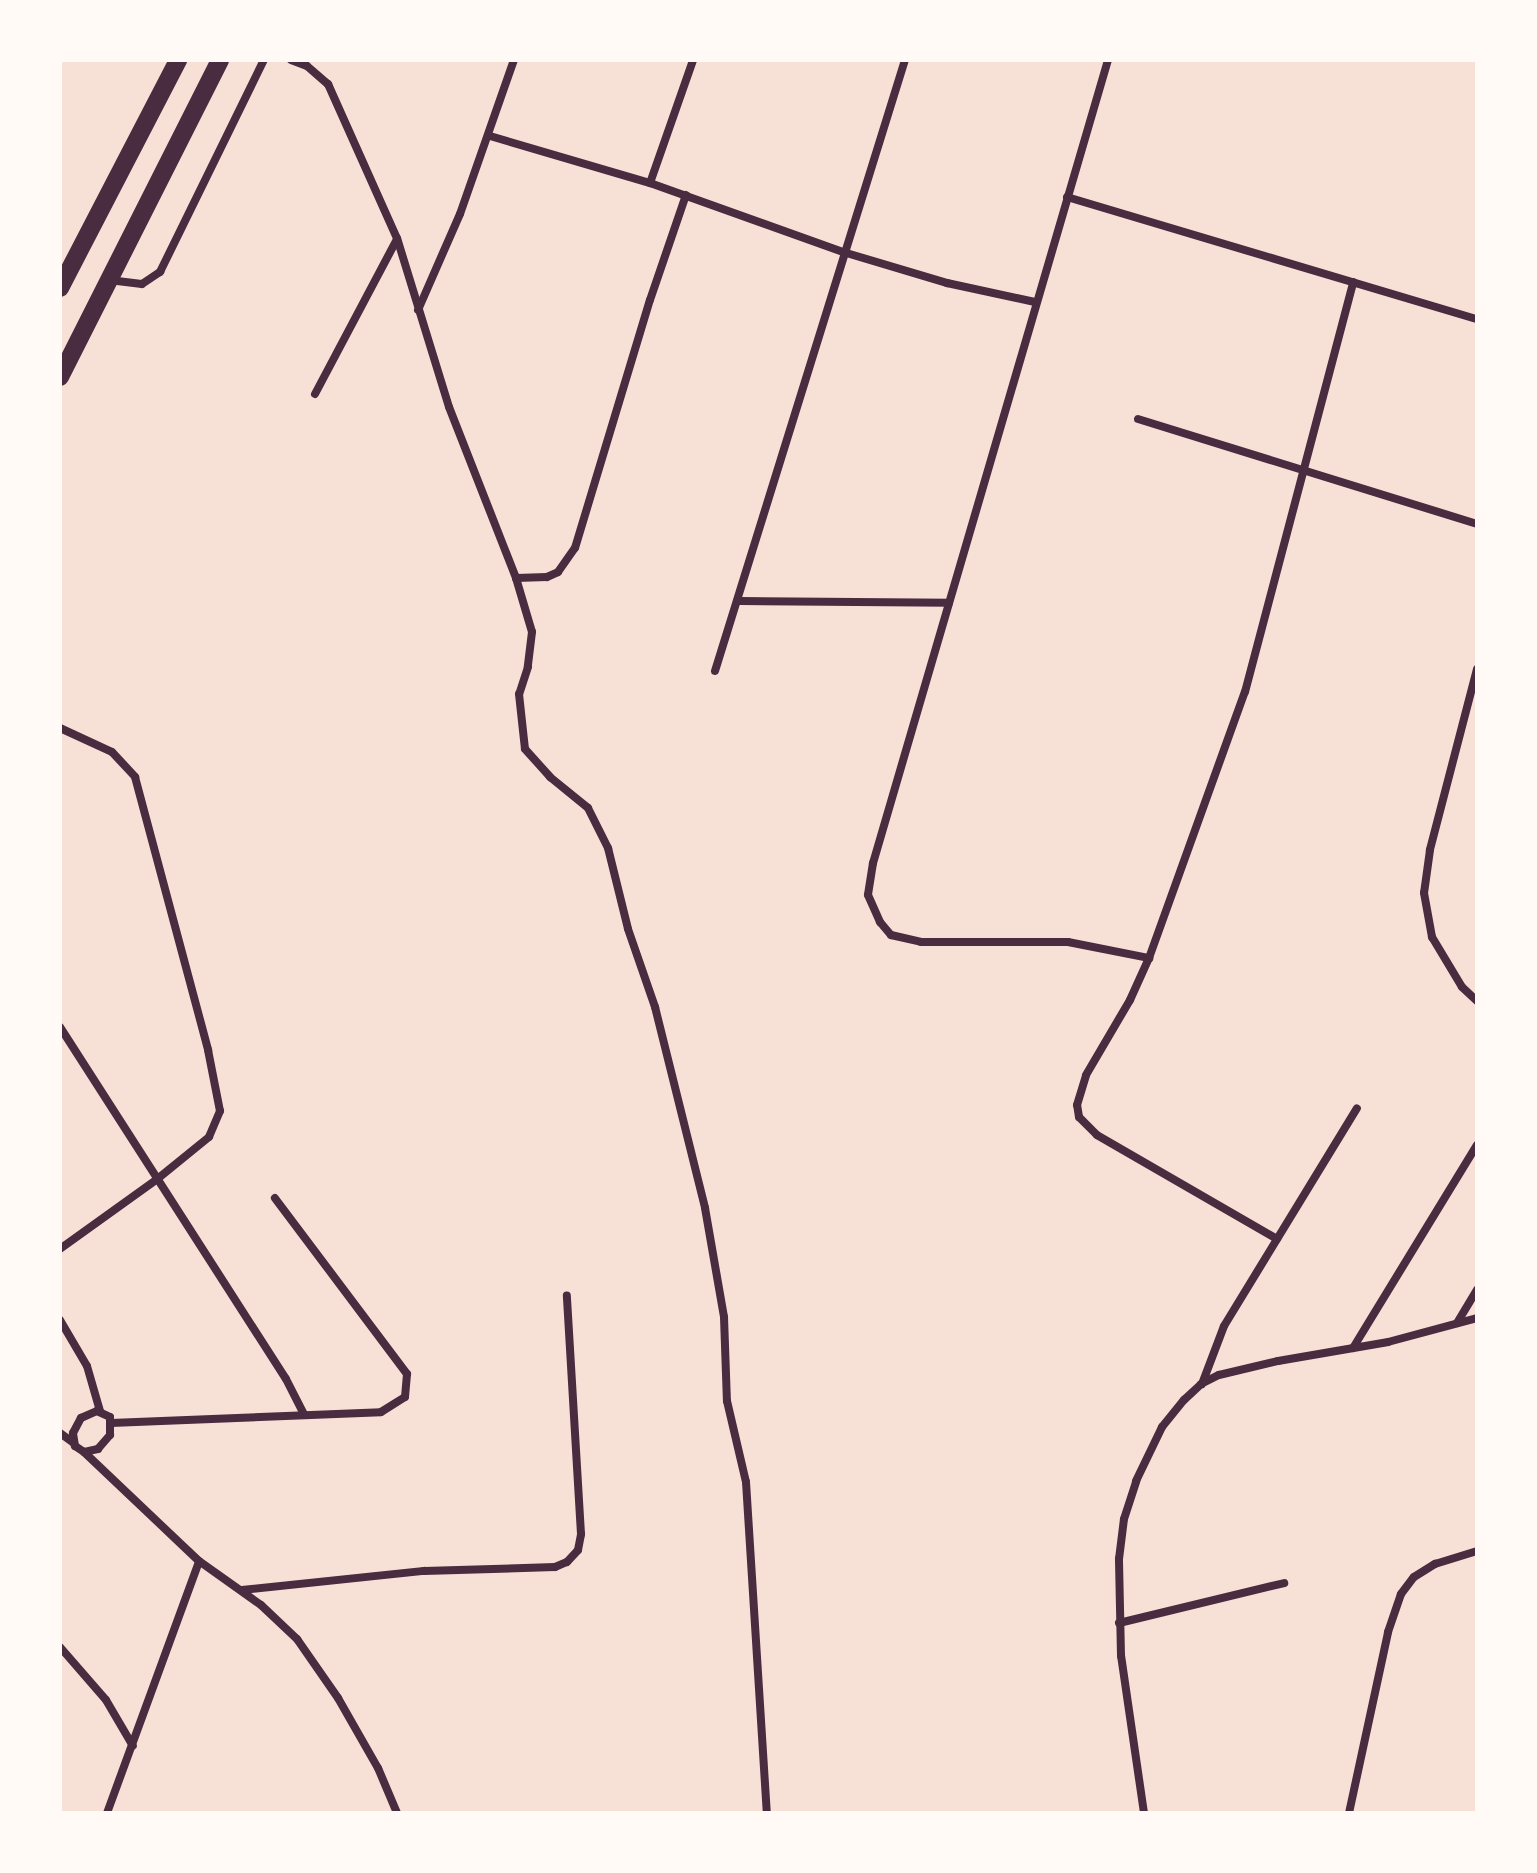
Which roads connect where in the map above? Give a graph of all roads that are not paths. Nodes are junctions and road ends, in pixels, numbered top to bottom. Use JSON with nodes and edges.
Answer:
{"nodes":[{"id":1,"x":178,"y":60,"type":"edge"},
{"id":2,"x":264,"y":60,"type":"edge"},
{"id":3,"x":291,"y":60,"type":"edge"},
{"id":4,"x":514,"y":60,"type":"edge"},
{"id":5,"x":693,"y":60,"type":"edge"},
{"id":6,"x":905,"y":60,"type":"edge"},
{"id":7,"x":1108,"y":60,"type":"edge"},
{"id":8,"x":224,"y":61,"type":"edge"},
{"id":9,"x":490,"y":136,"type":"junction"},
{"id":10,"x":650,"y":183,"type":"junction"},
{"id":11,"x":686,"y":195,"type":"junction"},
{"id":12,"x":1067,"y":197,"type":"junction"},
{"id":13,"x":397,"y":238,"type":"junction"},
{"id":14,"x":843,"y":252,"type":"junction"},
{"id":15,"x":107,"y":279,"type":"junction"},
{"id":16,"x":1353,"y":282,"type":"junction"},
{"id":17,"x":60,"y":288,"type":"edge"},
{"id":18,"x":1035,"y":302,"type":"junction"},
{"id":19,"x":418,"y":311,"type":"junction"},
{"id":20,"x":1477,"y":319,"type":"edge"},
{"id":21,"x":60,"y":377,"type":"edge"},
{"id":22,"x":315,"y":394,"type":"dead end"},
{"id":23,"x":1138,"y":419,"type":"dead end"},
{"id":24,"x":1303,"y":470,"type":"junction"},
{"id":25,"x":1477,"y":524,"type":"edge"},
{"id":26,"x":516,"y":578,"type":"junction"},
{"id":27,"x":740,"y":601,"type":"junction"},
{"id":28,"x":949,"y":603,"type":"junction"},
{"id":29,"x":1477,"y":669,"type":"edge"},
{"id":30,"x":715,"y":671,"type":"dead end"},
{"id":31,"x":1475,"y":687,"type":"edge"},
{"id":32,"x":61,"y":728,"type":"edge"},
{"id":33,"x":1149,"y":958,"type":"junction"},
{"id":34,"x":1477,"y":1001,"type":"edge"},
{"id":35,"x":60,"y":1027,"type":"edge"},
{"id":36,"x":1357,"y":1108,"type":"dead end"},
{"id":37,"x":1477,"y":1145,"type":"edge"},
{"id":38,"x":156,"y":1180,"type":"junction"},
{"id":39,"x":275,"y":1198,"type":"dead end"},
{"id":40,"x":1277,"y":1239,"type":"junction"},
{"id":41,"x":60,"y":1249,"type":"edge"},
{"id":42,"x":1477,"y":1290,"type":"edge"},
{"id":43,"x":567,"y":1295,"type":"dead end"},
{"id":44,"x":1477,"y":1318,"type":"edge"},
{"id":45,"x":60,"y":1320,"type":"edge"},
{"id":46,"x":1457,"y":1323,"type":"junction"},
{"id":47,"x":1353,"y":1348,"type":"junction"},
{"id":48,"x":1201,"y":1384,"type":"junction"},
{"id":49,"x":100,"y":1411,"type":"junction"},
{"id":50,"x":303,"y":1413,"type":"junction"},
{"id":51,"x":111,"y":1423,"type":"junction"},
{"id":52,"x":60,"y":1433,"type":"edge"},
{"id":53,"x":74,"y":1443,"type":"junction"},
{"id":54,"x":84,"y":1452,"type":"junction"},
{"id":55,"x":1477,"y":1551,"type":"edge"},
{"id":56,"x":199,"y":1561,"type":"junction"},
{"id":57,"x":1284,"y":1583,"type":"dead end"},
{"id":58,"x":242,"y":1590,"type":"junction"},
{"id":59,"x":1119,"y":1623,"type":"junction"},
{"id":60,"x":60,"y":1647,"type":"edge"},
{"id":61,"x":133,"y":1746,"type":"junction"},
{"id":62,"x":107,"y":1813,"type":"edge"},
{"id":63,"x":397,"y":1813,"type":"edge"},
{"id":64,"x":767,"y":1813,"type":"edge"},
{"id":65,"x":1144,"y":1813,"type":"edge"},
{"id":66,"x":1349,"y":1813,"type":"edge"}],
"edges":[{"from":1,"to":17,"type":"highway"},
{"from":2,"to":15,"type":"street"},
{"from":3,"to":13,"type":"street"},
{"from":4,"to":9,"type":"street"},
{"from":5,"to":10,"type":"street"},
{"from":6,"to":14,"type":"street"},
{"from":7,"to":12,"type":"street"},
{"from":8,"to":15,"type":"highway"},
{"from":9,"to":10,"type":"street"},
{"from":9,"to":19,"type":"street"},
{"from":10,"to":11,"type":"street"},
{"from":11,"to":14,"type":"street"},
{"from":11,"to":26,"type":"street"},
{"from":12,"to":16,"type":"street"},
{"from":12,"to":18,"type":"street"},
{"from":13,"to":19,"type":"street"},
{"from":13,"to":22,"type":"street"},
{"from":14,"to":18,"type":"street"},
{"from":14,"to":27,"type":"street"},
{"from":15,"to":21,"type":"highway"},
{"from":16,"to":20,"type":"street"},
{"from":16,"to":24,"type":"street"},
{"from":18,"to":28,"type":"street"},
{"from":19,"to":26,"type":"street"},
{"from":23,"to":24,"type":"street"},
{"from":24,"to":25,"type":"street"},
{"from":24,"to":33,"type":"street"},
{"from":26,"to":64,"type":"street"},
{"from":27,"to":28,"type":"street"},
{"from":27,"to":30,"type":"street"},
{"from":28,"to":33,"type":"street"},
{"from":29,"to":31,"type":"street"},
{"from":31,"to":34,"type":"street"},
{"from":32,"to":38,"type":"street"},
{"from":33,"to":40,"type":"street"},
{"from":35,"to":38,"type":"street"},
{"from":36,"to":40,"type":"street"},
{"from":37,"to":47,"type":"street"},
{"from":38,"to":41,"type":"street"},
{"from":38,"to":50,"type":"street"},
{"from":39,"to":50,"type":"street"},
{"from":40,"to":48,"type":"street"},
{"from":42,"to":46,"type":"street"},
{"from":43,"to":58,"type":"street"},
{"from":44,"to":46,"type":"street"},
{"from":45,"to":49,"type":"street"},
{"from":46,"to":47,"type":"street"},
{"from":47,"to":48,"type":"street"},
{"from":48,"to":59,"type":"street"},
{"from":49,"to":51,"type":"street"},
{"from":49,"to":53,"type":"street"},
{"from":50,"to":51,"type":"street"},
{"from":51,"to":54,"type":"street"},
{"from":52,"to":53,"type":"street"},
{"from":53,"to":54,"type":"street"},
{"from":54,"to":56,"type":"street"},
{"from":55,"to":66,"type":"street"},
{"from":56,"to":58,"type":"street"},
{"from":56,"to":61,"type":"street"},
{"from":57,"to":59,"type":"street"},
{"from":58,"to":63,"type":"street"},
{"from":59,"to":65,"type":"street"},
{"from":60,"to":61,"type":"street"},
{"from":61,"to":62,"type":"street"}]}
